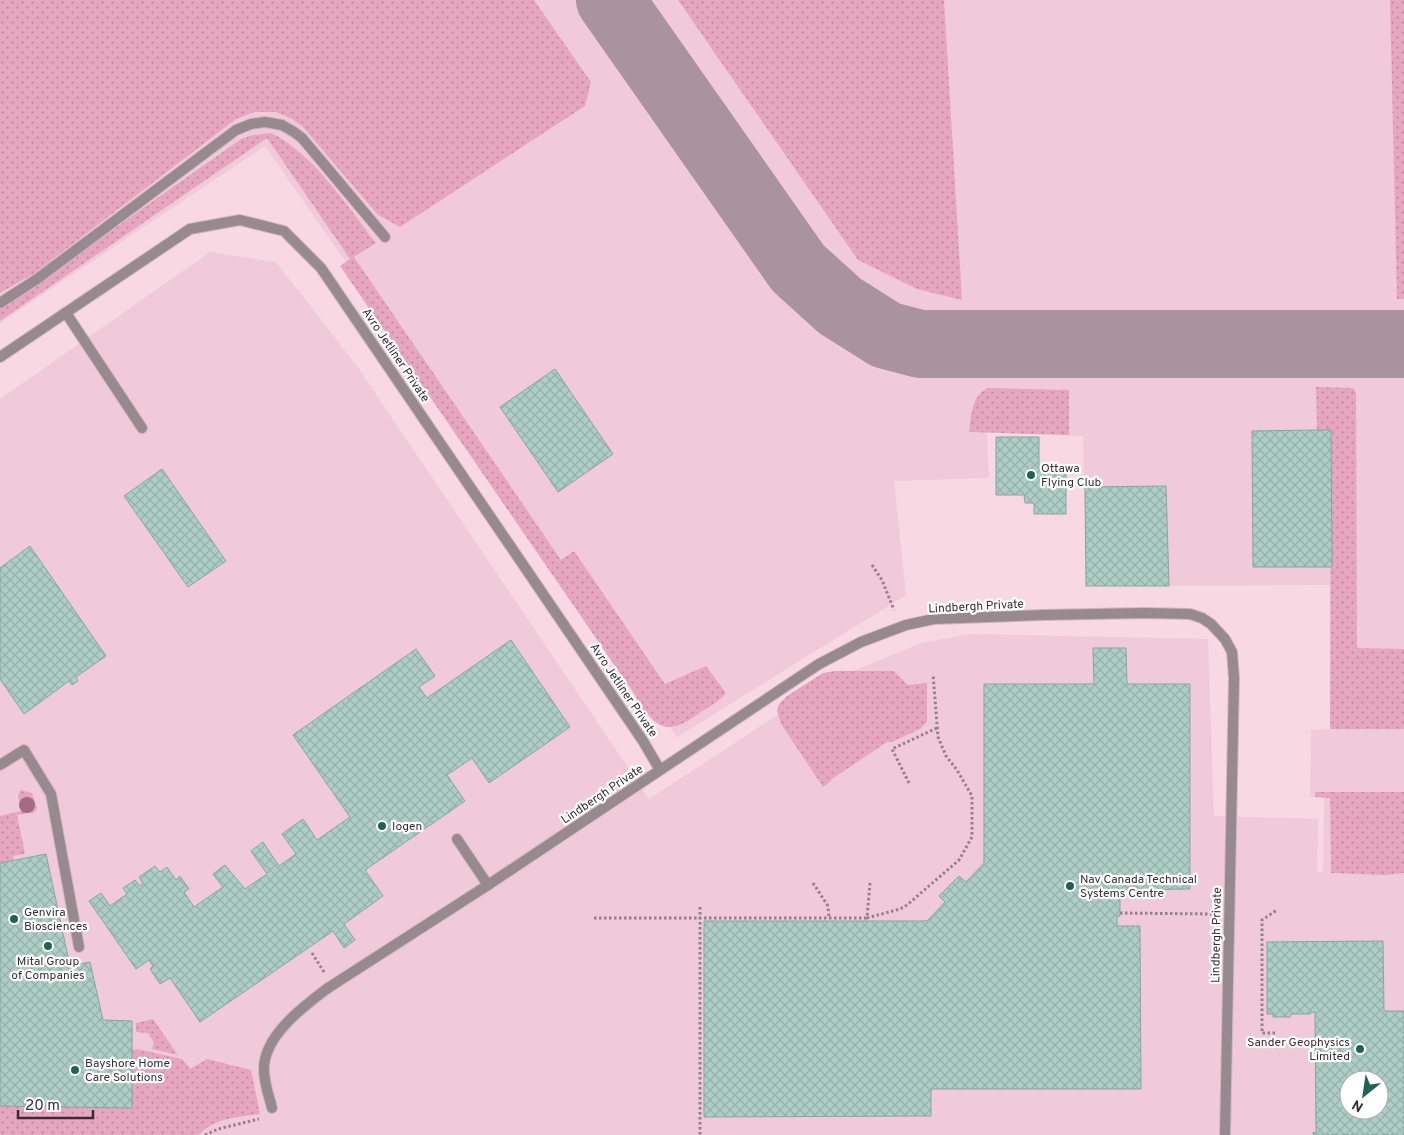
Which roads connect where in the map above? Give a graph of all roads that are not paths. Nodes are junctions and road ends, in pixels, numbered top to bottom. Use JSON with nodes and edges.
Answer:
{"nodes":[{"id":1,"x":385,"y":237,"type":"dead end"},
{"id":2,"x":0,"y":303,"type":"edge"},
{"id":3,"x":66,"y":313,"type":"junction"},
{"id":4,"x":0,"y":357,"type":"edge"},
{"id":5,"x":142,"y":428,"type":"dead end"},
{"id":6,"x":0,"y":765,"type":"edge"},
{"id":7,"x":660,"y":770,"type":"junction"},
{"id":8,"x":458,"y":839,"type":"dead end"},
{"id":9,"x":488,"y":885,"type":"junction"},
{"id":10,"x":79,"y":947,"type":"dead end"},
{"id":11,"x":272,"y":1108,"type":"road end"},
{"id":12,"x":1225,"y":1135,"type":"edge"}],
"edges":[{"from":1,"to":2,"type":"street"},
{"from":3,"to":4,"type":"street","name":"Avro Jetliner Private"},
{"from":3,"to":5,"type":"street"},
{"from":3,"to":7,"type":"street","name":"Avro Jetliner Private"},
{"from":6,"to":10,"type":"street"},
{"from":7,"to":9,"type":"street","name":"Lindbergh Private"},
{"from":7,"to":12,"type":"street","name":"Lindbergh Private"},
{"from":8,"to":9,"type":"street"},
{"from":9,"to":11,"type":"street","name":"Lindbergh Private"}]}
